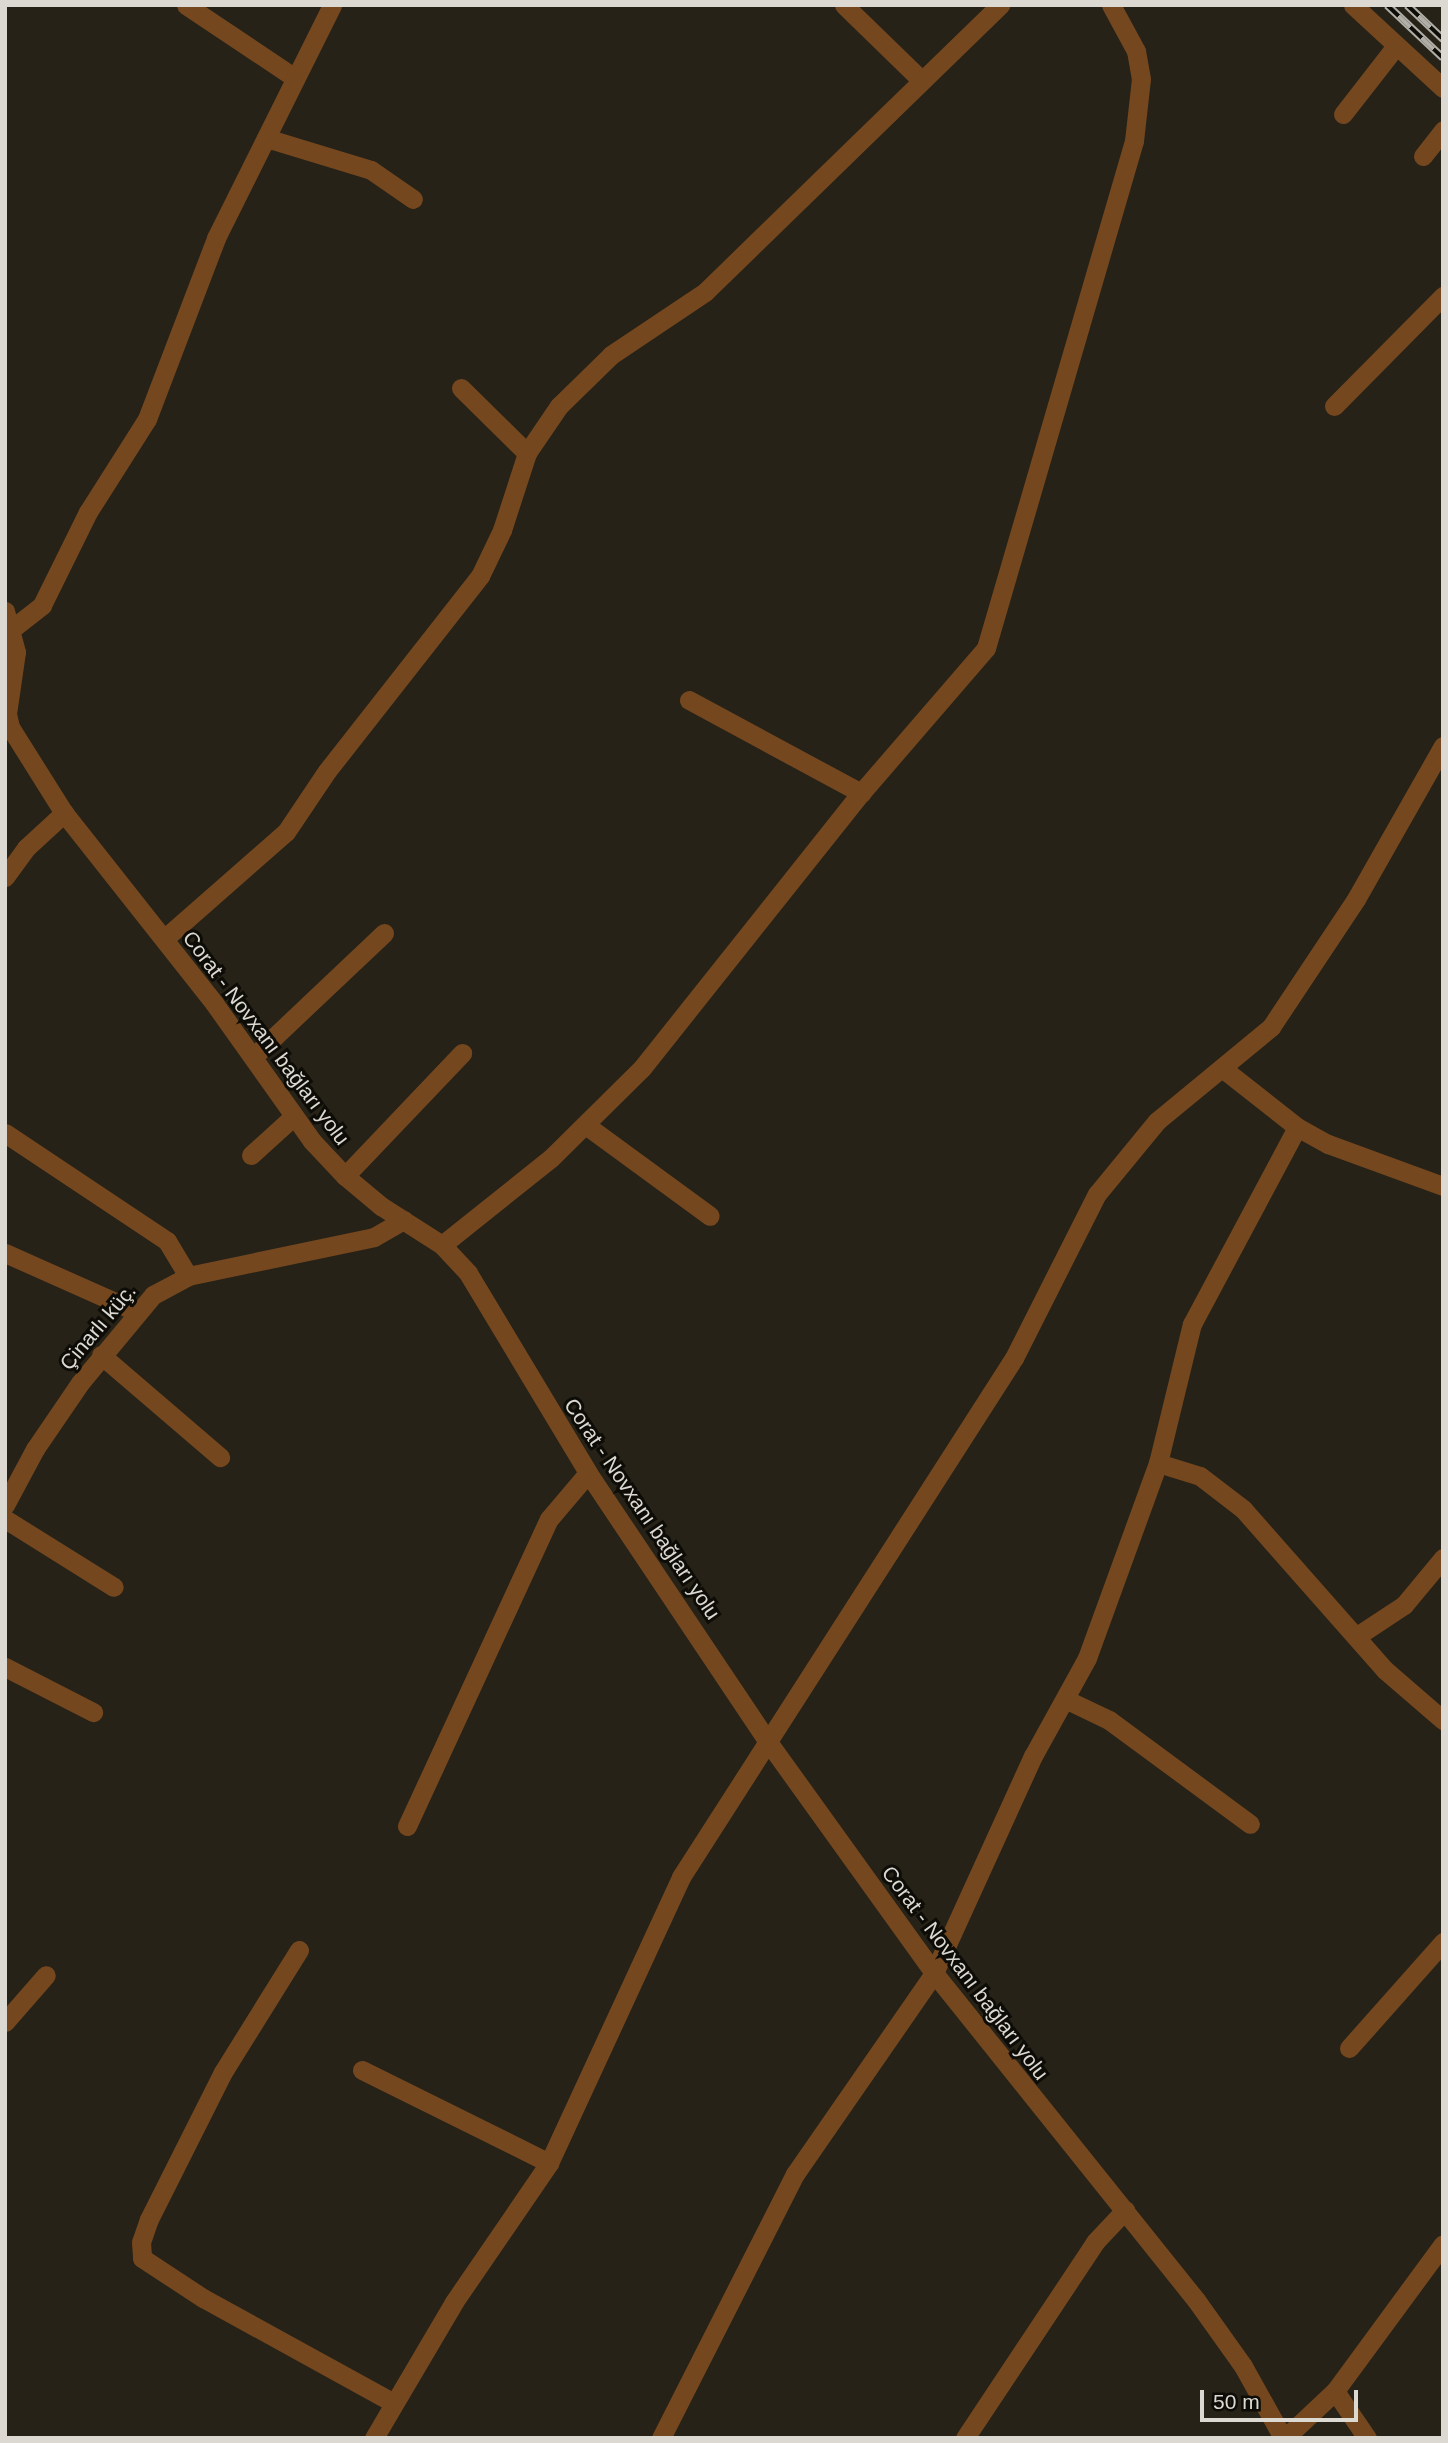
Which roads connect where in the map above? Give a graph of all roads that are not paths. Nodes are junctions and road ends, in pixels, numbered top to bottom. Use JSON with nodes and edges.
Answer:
{"nodes":[{"id":1,"x":186,"y":5,"type":"edge"},
{"id":2,"x":332,"y":5,"type":"edge"},
{"id":3,"x":844,"y":5,"type":"edge"},
{"id":4,"x":1000,"y":5,"type":"edge"},
{"id":5,"x":1111,"y":5,"type":"edge"},
{"id":6,"x":1353,"y":5,"type":"edge"},
{"id":7,"x":1396,"y":46,"type":"junction"},
{"id":8,"x":295,"y":78,"type":"junction"},
{"id":9,"x":920,"y":79,"type":"junction"},
{"id":10,"x":1443,"y":88,"type":"edge"},
{"id":11,"x":1343,"y":114,"type":"dead end"},
{"id":12,"x":1443,"y":130,"type":"edge"},
{"id":13,"x":266,"y":138,"type":"junction"},
{"id":14,"x":1423,"y":156,"type":"dead end"},
{"id":15,"x":413,"y":199,"type":"dead end"},
{"id":16,"x":1443,"y":296,"type":"edge"},
{"id":17,"x":461,"y":388,"type":"dead end"},
{"id":18,"x":1334,"y":406,"type":"dead end"},
{"id":19,"x":527,"y":453,"type":"junction"},
{"id":20,"x":9,"y":619,"type":"edge"},
{"id":21,"x":689,"y":700,"type":"dead end"},
{"id":22,"x":8,"y":729,"type":"edge"},
{"id":23,"x":1443,"y":746,"type":"edge"},
{"id":24,"x":861,"y":793,"type":"junction"},
{"id":25,"x":64,"y":813,"type":"junction"},
{"id":26,"x":5,"y":877,"type":"edge"},
{"id":27,"x":384,"y":933,"type":"dead end"},
{"id":28,"x":164,"y":939,"type":"junction"},
{"id":29,"x":462,"y":1054,"type":"dead end"},
{"id":30,"x":254,"y":1056,"type":"junction"},
{"id":31,"x":1222,"y":1068,"type":"junction"},
{"id":32,"x":294,"y":1116,"type":"junction"},
{"id":33,"x":587,"y":1126,"type":"junction"},
{"id":34,"x":1297,"y":1127,"type":"junction"},
{"id":35,"x":5,"y":1133,"type":"edge"},
{"id":36,"x":251,"y":1155,"type":"dead end"},
{"id":37,"x":345,"y":1176,"type":"junction"},
{"id":38,"x":1443,"y":1186,"type":"edge"},
{"id":39,"x":710,"y":1216,"type":"dead end"},
{"id":40,"x":403,"y":1220,"type":"junction"},
{"id":41,"x":442,"y":1245,"type":"junction"},
{"id":42,"x":5,"y":1253,"type":"edge"},
{"id":43,"x":188,"y":1276,"type":"junction"},
{"id":44,"x":135,"y":1311,"type":"junction"},
{"id":45,"x":101,"y":1355,"type":"junction"},
{"id":46,"x":220,"y":1457,"type":"dead end"},
{"id":47,"x":1158,"y":1463,"type":"junction"},
{"id":48,"x":588,"y":1473,"type":"junction"},
{"id":49,"x":5,"y":1505,"type":"edge"},
{"id":50,"x":5,"y":1518,"type":"edge"},
{"id":51,"x":1443,"y":1558,"type":"edge"},
{"id":52,"x":114,"y":1587,"type":"dead end"},
{"id":53,"x":1357,"y":1636,"type":"junction"},
{"id":54,"x":5,"y":1667,"type":"edge"},
{"id":55,"x":1065,"y":1699,"type":"junction"},
{"id":56,"x":93,"y":1712,"type":"dead end"},
{"id":57,"x":1443,"y":1720,"type":"edge"},
{"id":58,"x":766,"y":1740,"type":"junction"},
{"id":59,"x":1250,"y":1824,"type":"dead end"},
{"id":60,"x":407,"y":1826,"type":"dead end"},
{"id":61,"x":1443,"y":1942,"type":"edge"},
{"id":62,"x":299,"y":1950,"type":"dead end"},
{"id":63,"x":934,"y":1972,"type":"junction"},
{"id":64,"x":46,"y":1975,"type":"dead end"},
{"id":65,"x":5,"y":2022,"type":"edge"},
{"id":66,"x":1349,"y":2048,"type":"dead end"},
{"id":67,"x":362,"y":2070,"type":"dead end"},
{"id":68,"x":549,"y":2164,"type":"junction"},
{"id":69,"x":1125,"y":2210,"type":"junction"},
{"id":70,"x":1443,"y":2244,"type":"edge"},
{"id":71,"x":1335,"y":2391,"type":"junction"},
{"id":72,"x":392,"y":2402,"type":"junction"},
{"id":73,"x":374,"y":2438,"type":"edge"},
{"id":74,"x":662,"y":2438,"type":"edge"},
{"id":75,"x":965,"y":2438,"type":"edge"},
{"id":76,"x":1284,"y":2438,"type":"edge"},
{"id":77,"x":1367,"y":2438,"type":"edge"}],
"edges":[{"from":1,"to":8,"type":"street"},
{"from":2,"to":8,"type":"street"},
{"from":3,"to":9,"type":"street"},
{"from":4,"to":9,"type":"street"},
{"from":5,"to":24,"type":"street"},
{"from":6,"to":7,"type":"street"},
{"from":7,"to":10,"type":"street"},
{"from":7,"to":11,"type":"street"},
{"from":8,"to":13,"type":"street"},
{"from":9,"to":19,"type":"street"},
{"from":12,"to":14,"type":"street"},
{"from":13,"to":15,"type":"street"},
{"from":13,"to":20,"type":"street"},
{"from":16,"to":18,"type":"street"},
{"from":17,"to":19,"type":"street"},
{"from":19,"to":28,"type":"street"},
{"from":20,"to":22,"type":"street","name":"Corat - Novxanı bağları yolu"},
{"from":21,"to":24,"type":"street"},
{"from":22,"to":25,"type":"street","name":"Corat - Novxanı bağları yolu"},
{"from":23,"to":31,"type":"street"},
{"from":24,"to":33,"type":"street"},
{"from":25,"to":26,"type":"street"},
{"from":25,"to":28,"type":"street","name":"Corat - Novxanı bağları yolu"},
{"from":27,"to":30,"type":"street"},
{"from":28,"to":30,"type":"street","name":"Corat - Novxanı bağları yolu"},
{"from":29,"to":37,"type":"street"},
{"from":30,"to":32,"type":"street","name":"Corat - Novxanı bağları yolu"},
{"from":31,"to":34,"type":"street"},
{"from":31,"to":58,"type":"street"},
{"from":32,"to":36,"type":"street"},
{"from":32,"to":37,"type":"street","name":"Corat - Novxanı bağları yolu"},
{"from":33,"to":39,"type":"street"},
{"from":33,"to":41,"type":"street"},
{"from":34,"to":38,"type":"street"},
{"from":34,"to":47,"type":"street"},
{"from":35,"to":43,"type":"street"},
{"from":37,"to":40,"type":"street","name":"Corat - Novxanı bağları yolu"},
{"from":40,"to":41,"type":"street","name":"Corat - Novxanı bağları yolu"},
{"from":40,"to":43,"type":"street","name":"Çinarlı küç."},
{"from":41,"to":48,"type":"street","name":"Corat - Novxanı bağları yolu"},
{"from":42,"to":44,"type":"street"},
{"from":43,"to":44,"type":"street","name":"Çinarlı küç."},
{"from":44,"to":45,"type":"street","name":"Çinarlı küç."},
{"from":45,"to":46,"type":"street"},
{"from":45,"to":49,"type":"street","name":"Çinarlı küç."},
{"from":47,"to":53,"type":"street"},
{"from":47,"to":55,"type":"street"},
{"from":48,"to":58,"type":"street","name":"Corat - Novxanı bağları yolu"},
{"from":48,"to":60,"type":"street"},
{"from":50,"to":52,"type":"street"},
{"from":51,"to":53,"type":"street"},
{"from":53,"to":57,"type":"street"},
{"from":54,"to":56,"type":"street"},
{"from":55,"to":59,"type":"street"},
{"from":55,"to":63,"type":"street"},
{"from":58,"to":63,"type":"street","name":"Corat - Novxanı bağları yolu"},
{"from":58,"to":68,"type":"street"},
{"from":61,"to":66,"type":"street"},
{"from":62,"to":72,"type":"street"},
{"from":63,"to":69,"type":"street","name":"Corat - Novxanı bağları yolu"},
{"from":63,"to":74,"type":"street"},
{"from":64,"to":65,"type":"street"},
{"from":67,"to":68,"type":"street"},
{"from":68,"to":72,"type":"street"},
{"from":69,"to":75,"type":"street"},
{"from":69,"to":76,"type":"street","name":"Corat - Novxanı bağları yolu"},
{"from":70,"to":71,"type":"street"},
{"from":71,"to":76,"type":"street"},
{"from":71,"to":77,"type":"street"},
{"from":72,"to":73,"type":"street"}]}
